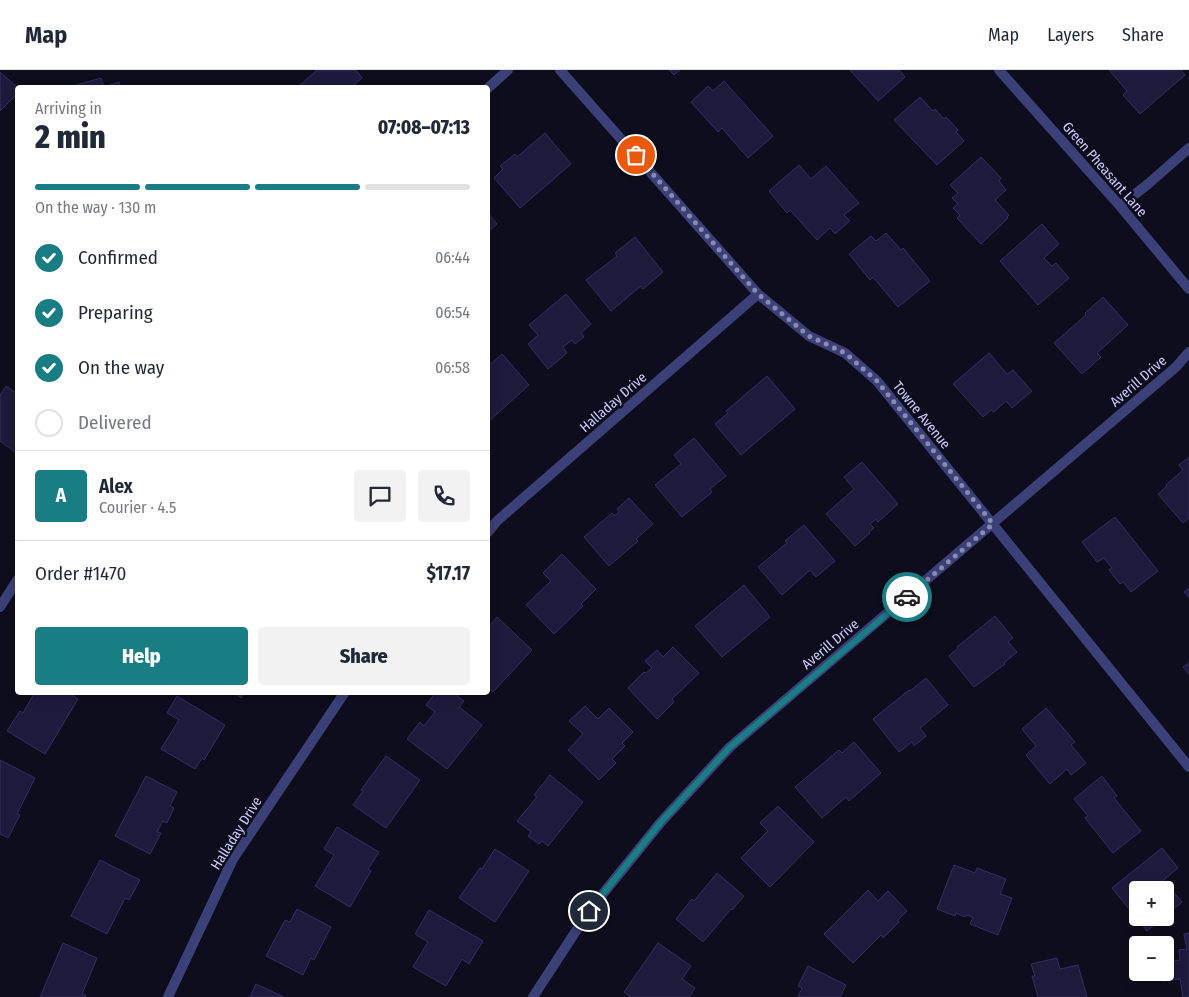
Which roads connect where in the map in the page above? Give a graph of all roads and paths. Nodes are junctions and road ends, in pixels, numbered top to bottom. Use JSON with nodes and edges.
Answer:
{"nodes":[{"id":1,"x":508,"y":70,"type":"edge"},
{"id":2,"x":560,"y":70,"type":"edge"},
{"id":3,"x":999,"y":70,"type":"edge"},
{"id":4,"x":490,"y":86,"type":"edge"},
{"id":5,"x":1189,"y":148,"type":"edge"},
{"id":6,"x":1120,"y":206,"type":"junction"},
{"id":7,"x":1189,"y":289,"type":"edge"},
{"id":8,"x":758,"y":294,"type":"junction"},
{"id":9,"x":1189,"y":352,"type":"edge"},
{"id":10,"x":993,"y":524,"type":"junction"},
{"id":11,"x":490,"y":530,"type":"edge"},
{"id":12,"x":15,"y":584,"type":"edge"},
{"id":13,"x":0,"y":607,"type":"edge"},
{"id":14,"x":343,"y":695,"type":"edge"},
{"id":15,"x":1189,"y":767,"type":"edge"},
{"id":16,"x":168,"y":997,"type":"edge"},
{"id":17,"x":533,"y":997,"type":"edge"}],
"edges":[{"from":1,"to":4,"type":"street"},
{"from":2,"to":8,"type":"street","name":"Towne Avenue"},
{"from":3,"to":6,"type":"street","name":"Green Pheasant Lane"},
{"from":5,"to":6,"type":"street"},
{"from":6,"to":7,"type":"street","name":"Green Pheasant Lane"},
{"from":8,"to":10,"type":"street","name":"Towne Avenue"},
{"from":8,"to":11,"type":"street","name":"Halladay Drive"},
{"from":9,"to":10,"type":"street","name":"Averill Drive"},
{"from":10,"to":15,"type":"street","name":"Towne Avenue"},
{"from":10,"to":17,"type":"street","name":"Averill Drive"},
{"from":12,"to":13,"type":"street"},
{"from":14,"to":16,"type":"street","name":"Halladay Drive"}]}
